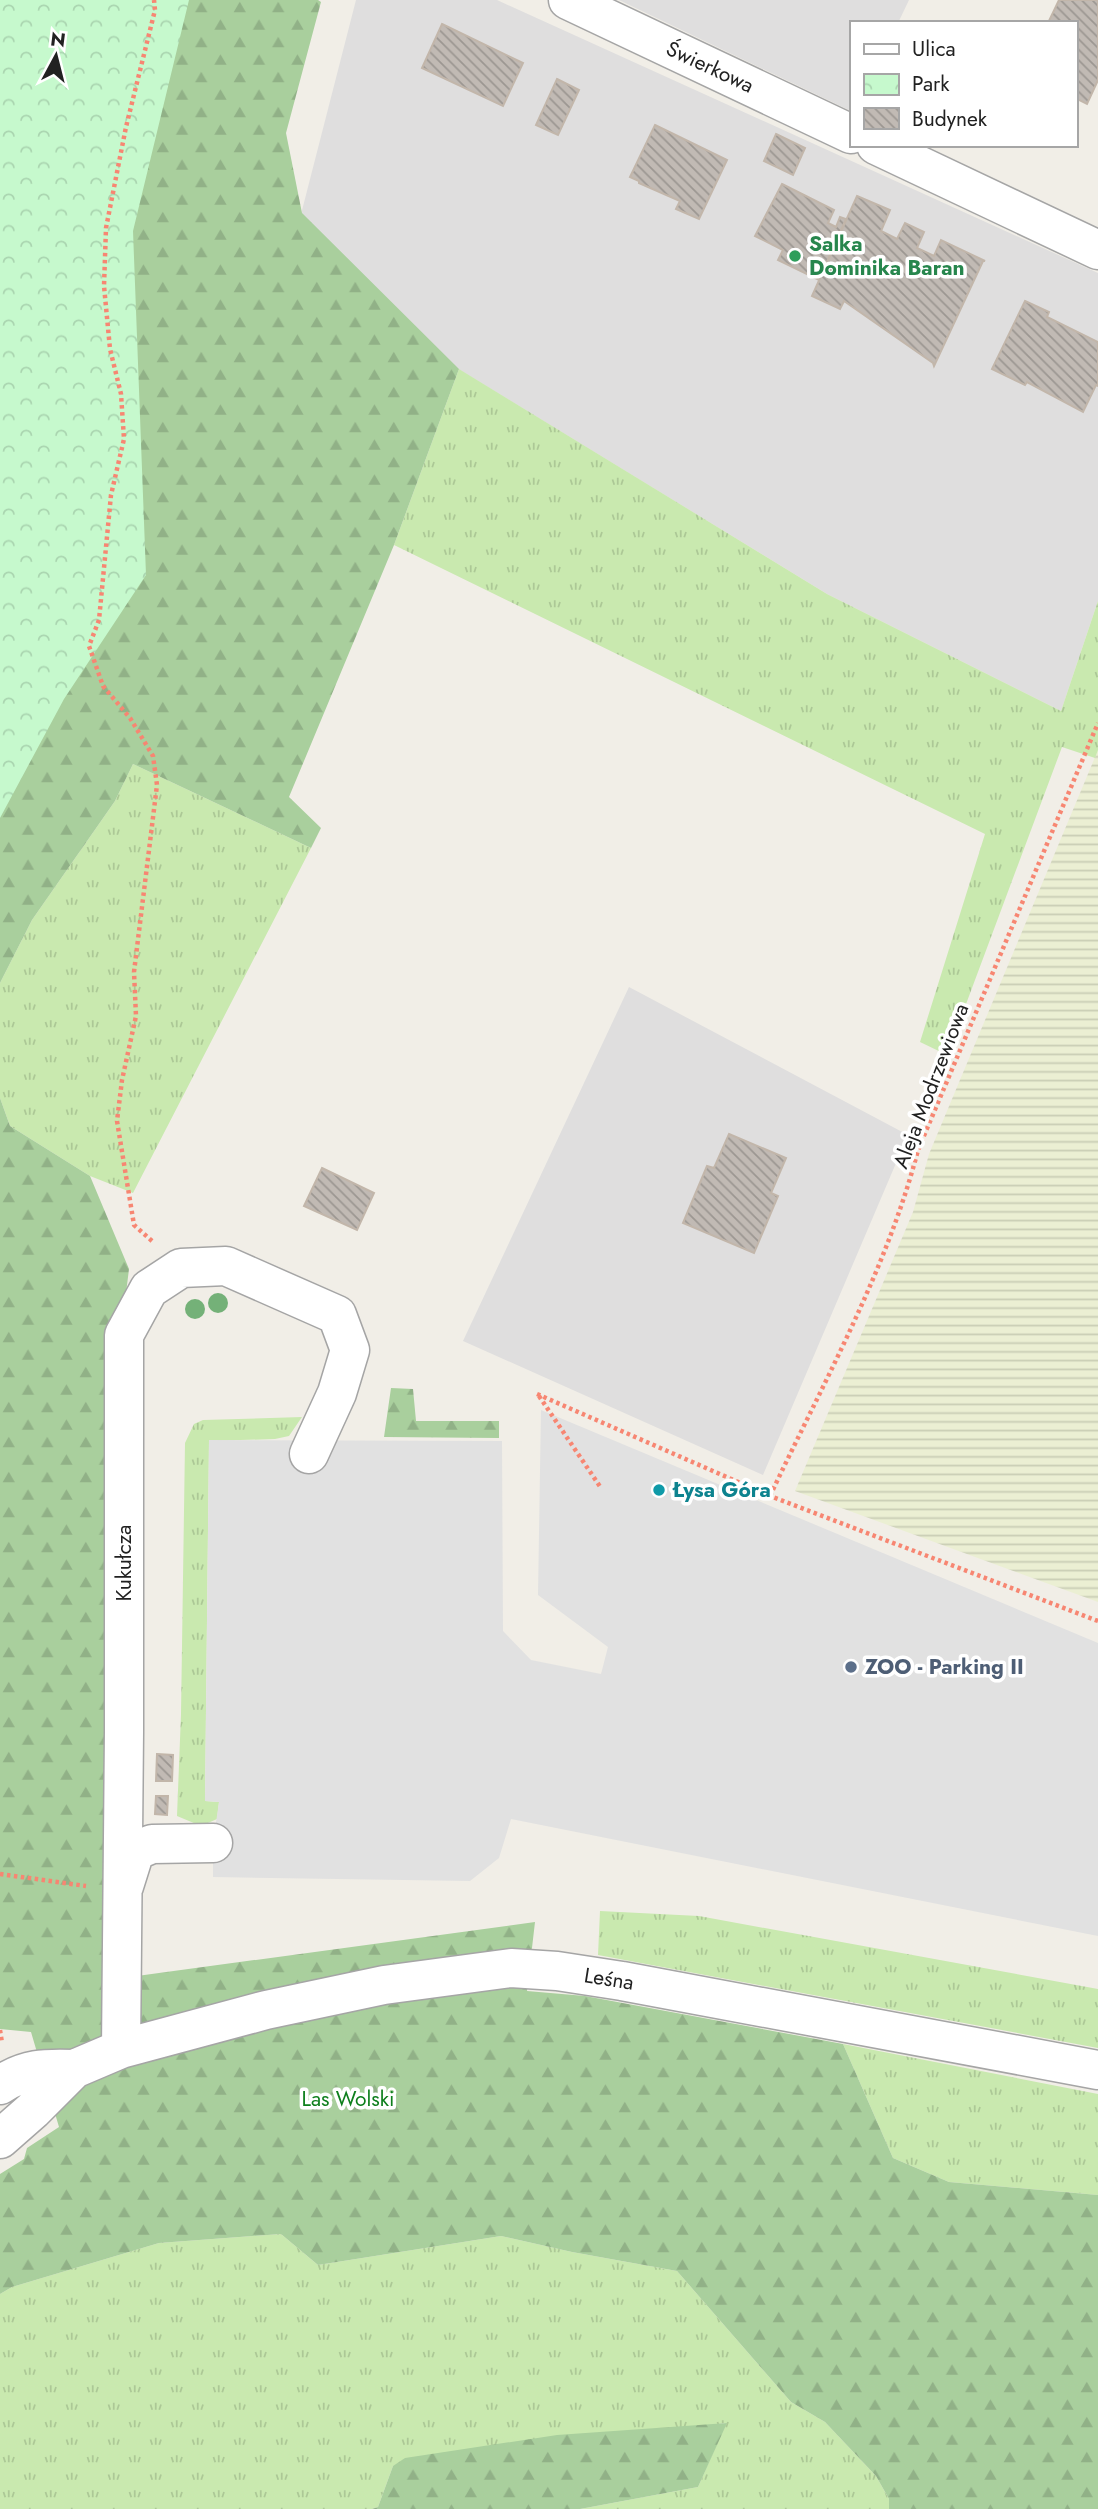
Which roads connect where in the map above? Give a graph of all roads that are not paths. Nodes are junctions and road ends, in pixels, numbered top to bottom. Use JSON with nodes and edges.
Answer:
{"nodes":[{"id":1,"x":568,"y":0,"type":"edge"},
{"id":2,"x":850,"y":134,"type":"edge"},
{"id":3,"x":880,"y":147,"type":"edge"},
{"id":4,"x":1098,"y":250,"type":"edge"},
{"id":5,"x":309,"y":1454,"type":"dead end"},
{"id":6,"x":213,"y":1855,"type":"dead end"},
{"id":7,"x":122,"y":1892,"type":"junction"},
{"id":8,"x":121,"y":2049,"type":"junction"},
{"id":9,"x":74,"y":2069,"type":"junction"},
{"id":10,"x":1098,"y":2070,"type":"edge"},
{"id":11,"x":0,"y":2085,"type":"edge"},
{"id":12,"x":0,"y":2139,"type":"edge"}],
"edges":[{"from":1,"to":2,"type":"street","name":"Świerkowa"},
{"from":3,"to":4,"type":"street"},
{"from":5,"to":7,"type":"street","name":"Kukułcza"},
{"from":6,"to":7,"type":"street"},
{"from":7,"to":8,"type":"street","name":"Kukułcza"},
{"from":8,"to":9,"type":"street","name":"Leśna"},
{"from":8,"to":10,"type":"street","name":"Leśna"},
{"from":9,"to":11,"type":"street"},
{"from":9,"to":12,"type":"street"}]}
